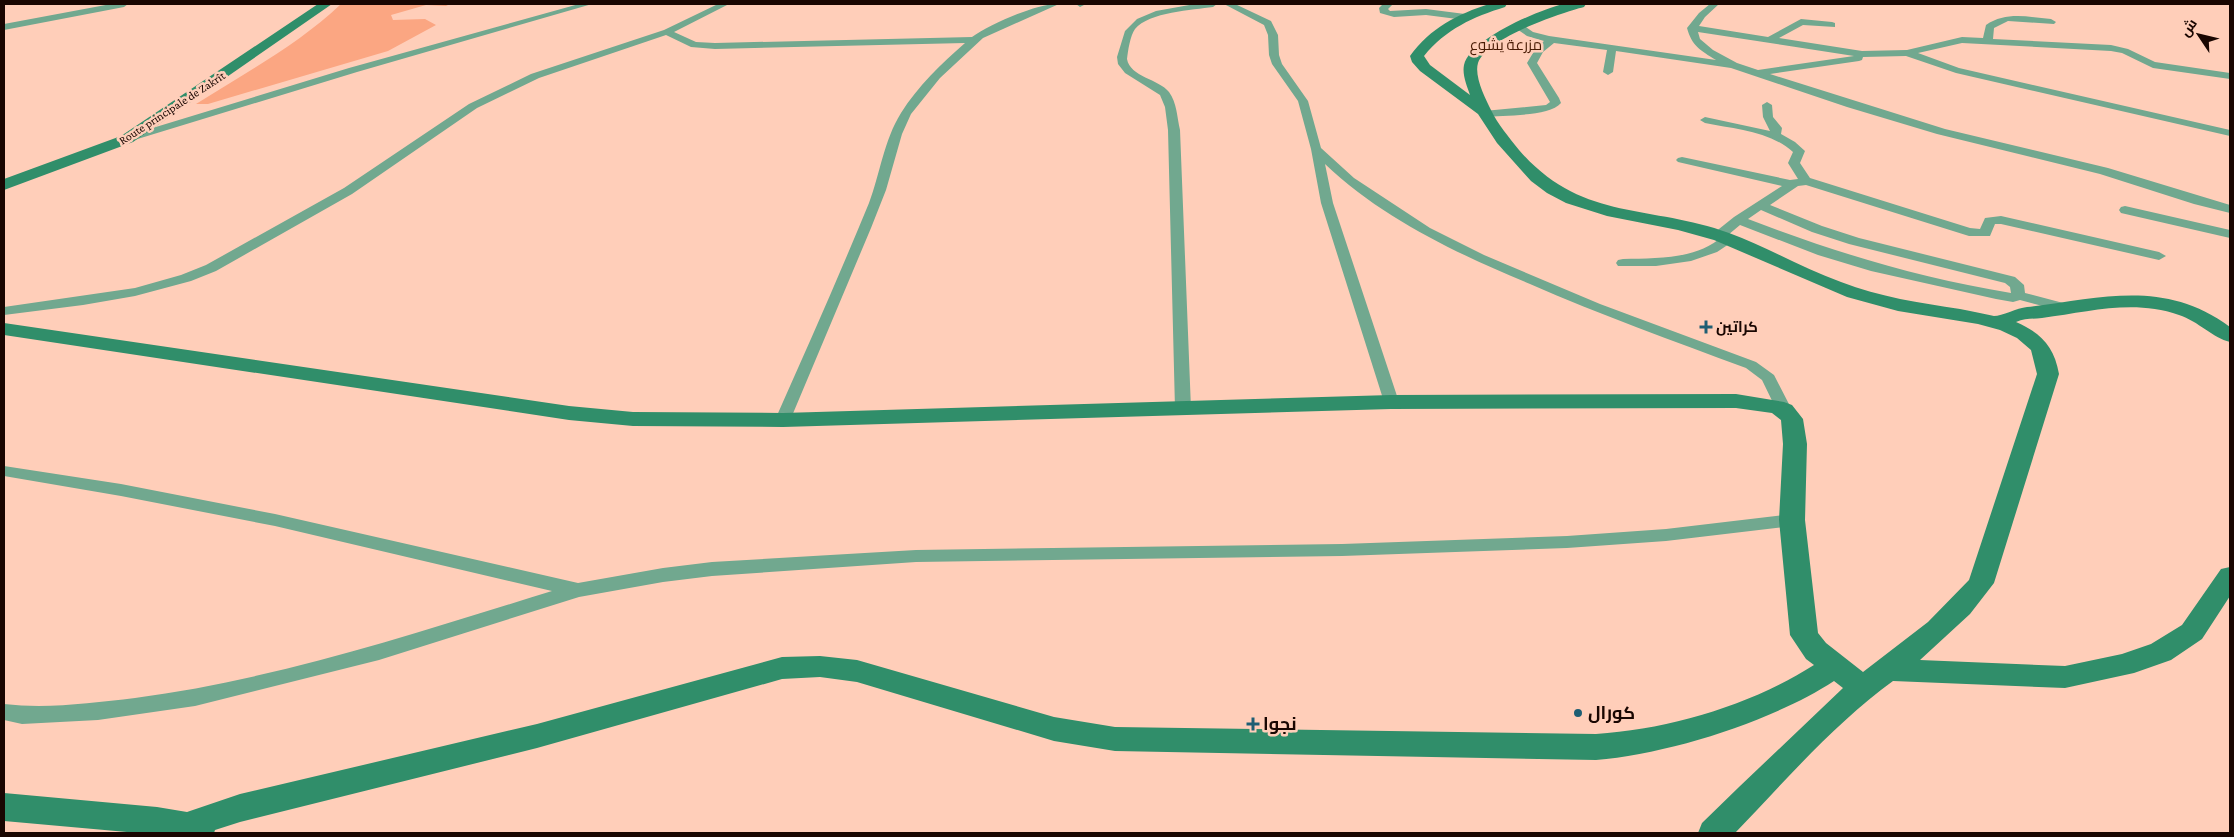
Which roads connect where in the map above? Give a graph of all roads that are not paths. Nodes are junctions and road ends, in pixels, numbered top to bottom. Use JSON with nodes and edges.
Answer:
{"nodes":[{"id":1,"x":124,"y":4,"type":"edge"},
{"id":2,"x":326,"y":4,"type":"edge"},
{"id":3,"x":588,"y":4,"type":"edge"},
{"id":4,"x":725,"y":4,"type":"edge"},
{"id":5,"x":1055,"y":4,"type":"edge"},
{"id":6,"x":1213,"y":4,"type":"edge"},
{"id":7,"x":1228,"y":4,"type":"edge"},
{"id":8,"x":1389,"y":4,"type":"edge"},
{"id":9,"x":1501,"y":4,"type":"edge"},
{"id":10,"x":1580,"y":4,"type":"edge"},
{"id":11,"x":1715,"y":4,"type":"edge"},
{"id":12,"x":1465,"y":16,"type":"junction"},
{"id":13,"x":2051,"y":22,"type":"dead end"},
{"id":14,"x":1517,"y":25,"type":"junction"},
{"id":15,"x":1832,"y":25,"type":"dead end"},
{"id":16,"x":4,"y":27,"type":"edge"},
{"id":17,"x":1692,"y":28,"type":"junction"},
{"id":18,"x":667,"y":32,"type":"junction"},
{"id":19,"x":974,"y":40,"type":"junction"},
{"id":20,"x":1552,"y":40,"type":"junction"},
{"id":21,"x":1768,"y":41,"type":"junction"},
{"id":22,"x":1988,"y":41,"type":"junction"},
{"id":23,"x":1612,"y":48,"type":"junction"},
{"id":24,"x":1907,"y":53,"type":"junction"},
{"id":25,"x":1868,"y":55,"type":"junction"},
{"id":26,"x":2210,"y":59,"type":"dead end"},
{"id":27,"x":1733,"y":65,"type":"junction"},
{"id":28,"x":1608,"y":72,"type":"dead end"},
{"id":29,"x":1757,"y":74,"type":"junction"},
{"id":30,"x":2217,"y":74,"type":"junction"},
{"id":31,"x":2230,"y":76,"type":"edge"},
{"id":32,"x":1768,"y":105,"type":"dead end"},
{"id":33,"x":1483,"y":112,"type":"junction"},
{"id":34,"x":1705,"y":120,"type":"dead end"},
{"id":35,"x":2230,"y":133,"type":"edge"},
{"id":36,"x":1775,"y":136,"type":"junction"},
{"id":37,"x":127,"y":139,"type":"junction"},
{"id":38,"x":1316,"y":149,"type":"junction"},
{"id":39,"x":1682,"y":160,"type":"dead end"},
{"id":40,"x":1806,"y":181,"type":"junction"},
{"id":41,"x":1791,"y":184,"type":"junction"},
{"id":42,"x":4,"y":185,"type":"edge"},
{"id":43,"x":1760,"y":205,"type":"junction"},
{"id":44,"x":2226,"y":208,"type":"edge"},
{"id":45,"x":2125,"y":210,"type":"dead end"},
{"id":46,"x":1738,"y":220,"type":"junction"},
{"id":47,"x":2217,"y":231,"type":"junction"},
{"id":48,"x":2230,"y":234,"type":"edge"},
{"id":49,"x":1723,"y":237,"type":"junction"},
{"id":50,"x":2159,"y":256,"type":"dead end"},
{"id":51,"x":1624,"y":263,"type":"dead end"},
{"id":52,"x":2018,"y":295,"type":"junction"},
{"id":53,"x":2062,"y":307,"type":"junction"},
{"id":54,"x":4,"y":311,"type":"edge"},
{"id":55,"x":2038,"y":313,"type":"junction"},
{"id":56,"x":1999,"y":323,"type":"junction"},
{"id":57,"x":4,"y":329,"type":"edge"},
{"id":58,"x":2019,"y":331,"type":"junction"},
{"id":59,"x":2230,"y":336,"type":"edge"},
{"id":60,"x":1391,"y":402,"type":"junction"},
{"id":61,"x":1183,"y":409,"type":"junction"},
{"id":62,"x":1784,"y":410,"type":"junction"},
{"id":63,"x":783,"y":420,"type":"junction"},
{"id":64,"x":4,"y":470,"type":"edge"},
{"id":65,"x":1792,"y":520,"type":"junction"},
{"id":66,"x":2230,"y":576,"type":"edge"},
{"id":67,"x":578,"y":590,"type":"junction"},
{"id":68,"x":1836,"y":666,"type":"junction"},
{"id":69,"x":1889,"y":670,"type":"junction"},
{"id":70,"x":1863,"y":688,"type":"junction"},
{"id":71,"x":4,"y":712,"type":"edge"},
{"id":72,"x":4,"y":807,"type":"edge"},
{"id":73,"x":200,"y":831,"type":"edge"},
{"id":74,"x":1714,"y":833,"type":"edge"}],
"edges":[{"from":1,"to":16,"type":"street"},
{"from":2,"to":37,"type":"street","name":"Route principale de Zakrît"},
{"from":3,"to":37,"type":"street"},
{"from":4,"to":18,"type":"street"},
{"from":5,"to":19,"type":"street"},
{"from":6,"to":61,"type":"street"},
{"from":7,"to":38,"type":"street"},
{"from":8,"to":12,"type":"street"},
{"from":9,"to":12,"type":"street"},
{"from":10,"to":14,"type":"street"},
{"from":11,"to":17,"type":"street"},
{"from":12,"to":33,"type":"street"},
{"from":13,"to":22,"type":"street"},
{"from":14,"to":20,"type":"street"},
{"from":14,"to":33,"type":"street"},
{"from":15,"to":21,"type":"street"},
{"from":17,"to":21,"type":"street"},
{"from":17,"to":27,"type":"street"},
{"from":18,"to":19,"type":"street"},
{"from":18,"to":54,"type":"street"},
{"from":19,"to":63,"type":"street"},
{"from":20,"to":23,"type":"street"},
{"from":20,"to":33,"type":"street"},
{"from":21,"to":25,"type":"street"},
{"from":22,"to":24,"type":"street"},
{"from":22,"to":30,"type":"street"},
{"from":23,"to":27,"type":"street"},
{"from":23,"to":28,"type":"street"},
{"from":24,"to":25,"type":"street"},
{"from":24,"to":35,"type":"street"},
{"from":25,"to":29,"type":"street"},
{"from":26,"to":30,"type":"street"},
{"from":27,"to":29,"type":"street"},
{"from":29,"to":44,"type":"street"},
{"from":30,"to":31,"type":"street"},
{"from":32,"to":36,"type":"street"},
{"from":33,"to":49,"type":"street"},
{"from":34,"to":36,"type":"street"},
{"from":36,"to":40,"type":"street"},
{"from":37,"to":42,"type":"street","name":"Route principale de Zakrît"},
{"from":38,"to":60,"type":"street"},
{"from":38,"to":62,"type":"street"},
{"from":39,"to":41,"type":"street"},
{"from":40,"to":41,"type":"street"},
{"from":40,"to":50,"type":"street"},
{"from":41,"to":43,"type":"street"},
{"from":43,"to":46,"type":"street"},
{"from":43,"to":52,"type":"street"},
{"from":44,"to":47,"type":"street"},
{"from":45,"to":47,"type":"street"},
{"from":46,"to":49,"type":"street"},
{"from":46,"to":52,"type":"street"},
{"from":47,"to":48,"type":"street"},
{"from":49,"to":51,"type":"street"},
{"from":49,"to":56,"type":"street"},
{"from":52,"to":53,"type":"street"},
{"from":53,"to":55,"type":"street"},
{"from":53,"to":59,"type":"street"},
{"from":55,"to":56,"type":"street"},
{"from":55,"to":58,"type":"street"},
{"from":56,"to":58,"type":"street"},
{"from":57,"to":63,"type":"street"},
{"from":58,"to":69,"type":"street"},
{"from":60,"to":61,"type":"street"},
{"from":60,"to":62,"type":"street"},
{"from":61,"to":63,"type":"street"},
{"from":62,"to":65,"type":"street"},
{"from":64,"to":67,"type":"street"},
{"from":65,"to":67,"type":"street"},
{"from":65,"to":68,"type":"street"},
{"from":66,"to":69,"type":"street"},
{"from":67,"to":71,"type":"street"},
{"from":68,"to":70,"type":"street"},
{"from":68,"to":73,"type":"street"},
{"from":69,"to":70,"type":"street"},
{"from":70,"to":74,"type":"street"},
{"from":72,"to":73,"type":"street"}]}
